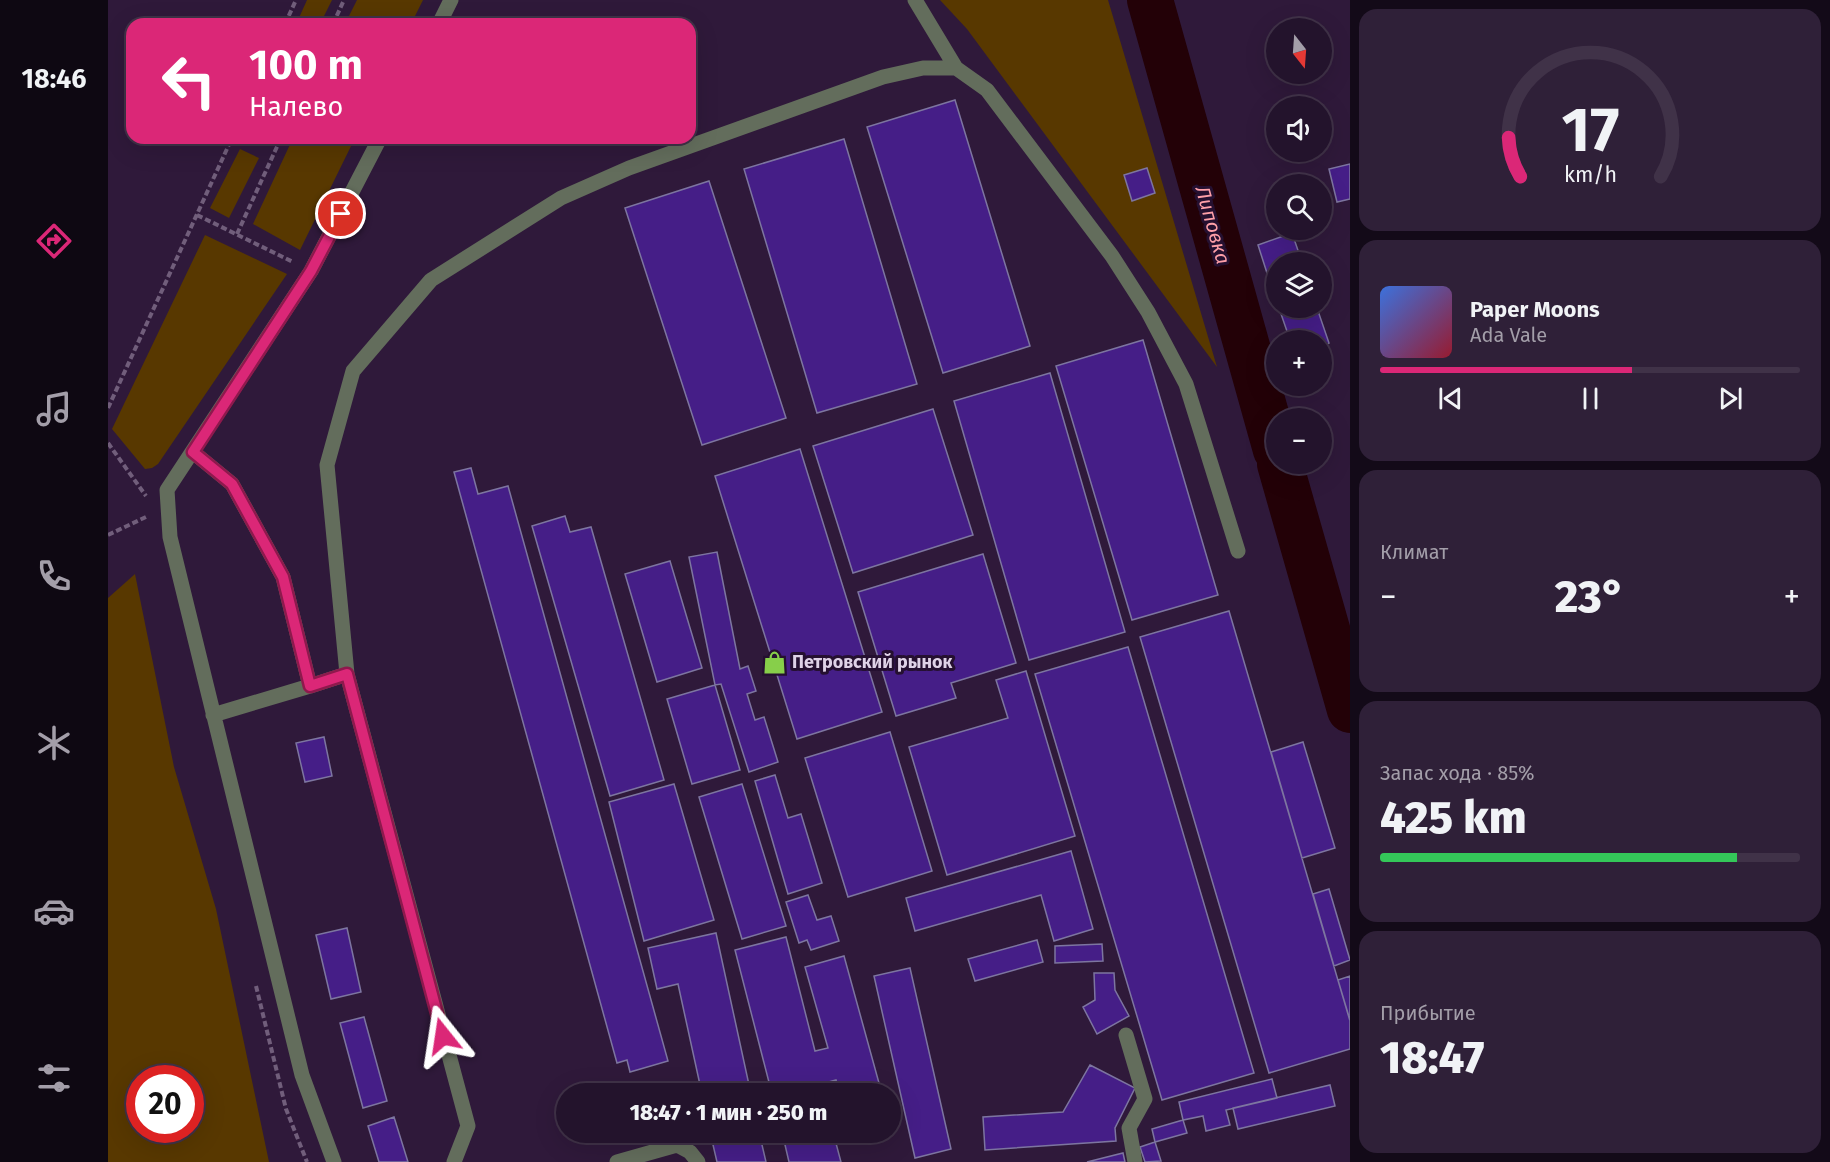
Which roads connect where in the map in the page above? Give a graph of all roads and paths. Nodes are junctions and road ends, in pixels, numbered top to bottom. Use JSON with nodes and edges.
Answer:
{"nodes":[{"id":1,"x":296,"y":0,"type":"edge"},
{"id":2,"x":344,"y":0,"type":"edge"},
{"id":3,"x":451,"y":0,"type":"edge"},
{"id":4,"x":915,"y":0,"type":"edge"},
{"id":5,"x":288,"y":18,"type":"edge"},
{"id":6,"x":336,"y":18,"type":"edge"},
{"id":7,"x":442,"y":18,"type":"edge"},
{"id":8,"x":956,"y":68,"type":"junction"},
{"id":9,"x":229,"y":144,"type":"edge"},
{"id":10,"x":278,"y":144,"type":"edge"},
{"id":11,"x":377,"y":144,"type":"edge"},
{"id":12,"x":696,"y":144,"type":"edge"},
{"id":13,"x":696,"y":144,"type":"edge"},
{"id":14,"x":197,"y":215,"type":"junction"},
{"id":15,"x":237,"y":234,"type":"junction"},
{"id":16,"x":311,"y":271,"type":"junction"},
{"id":17,"x":108,"y":408,"type":"edge"},
{"id":18,"x":193,"y":452,"type":"junction"},
{"id":19,"x":151,"y":514,"type":"dead end"},
{"id":20,"x":108,"y":536,"type":"edge"},
{"id":21,"x":1238,"y":551,"type":"dead end"},
{"id":22,"x":347,"y":674,"type":"junction"},
{"id":23,"x":310,"y":686,"type":"junction"},
{"id":24,"x":213,"y":715,"type":"junction"},
{"id":25,"x":1126,"y":1035,"type":"dead end"},
{"id":26,"x":334,"y":1162,"type":"edge"},
{"id":27,"x":454,"y":1162,"type":"edge"},
{"id":28,"x":617,"y":1162,"type":"edge"},
{"id":29,"x":698,"y":1162,"type":"edge"},
{"id":30,"x":1135,"y":1162,"type":"edge"}],
"edges":[{"from":1,"to":5,"type":"path"},
{"from":2,"to":6,"type":"path"},
{"from":3,"to":7,"type":"lane"},
{"from":4,"to":8,"type":"lane"},
{"from":8,"to":13,"type":"lane"},
{"from":8,"to":21,"type":"lane"},
{"from":9,"to":14,"type":"path"},
{"from":10,"to":15,"type":"path"},
{"from":11,"to":16,"type":"lane"},
{"from":12,"to":22,"type":"lane"},
{"from":14,"to":15,"type":"path"},
{"from":14,"to":17,"type":"path"},
{"from":15,"to":16,"type":"path"},
{"from":16,"to":18,"type":"lane"},
{"from":18,"to":23,"type":"lane"},
{"from":18,"to":24,"type":"lane"},
{"from":19,"to":20,"type":"path"},
{"from":22,"to":23,"type":"lane"},
{"from":22,"to":27,"type":"lane"},
{"from":23,"to":24,"type":"lane"},
{"from":24,"to":26,"type":"lane"},
{"from":25,"to":30,"type":"lane"},
{"from":28,"to":29,"type":"lane"}]}
